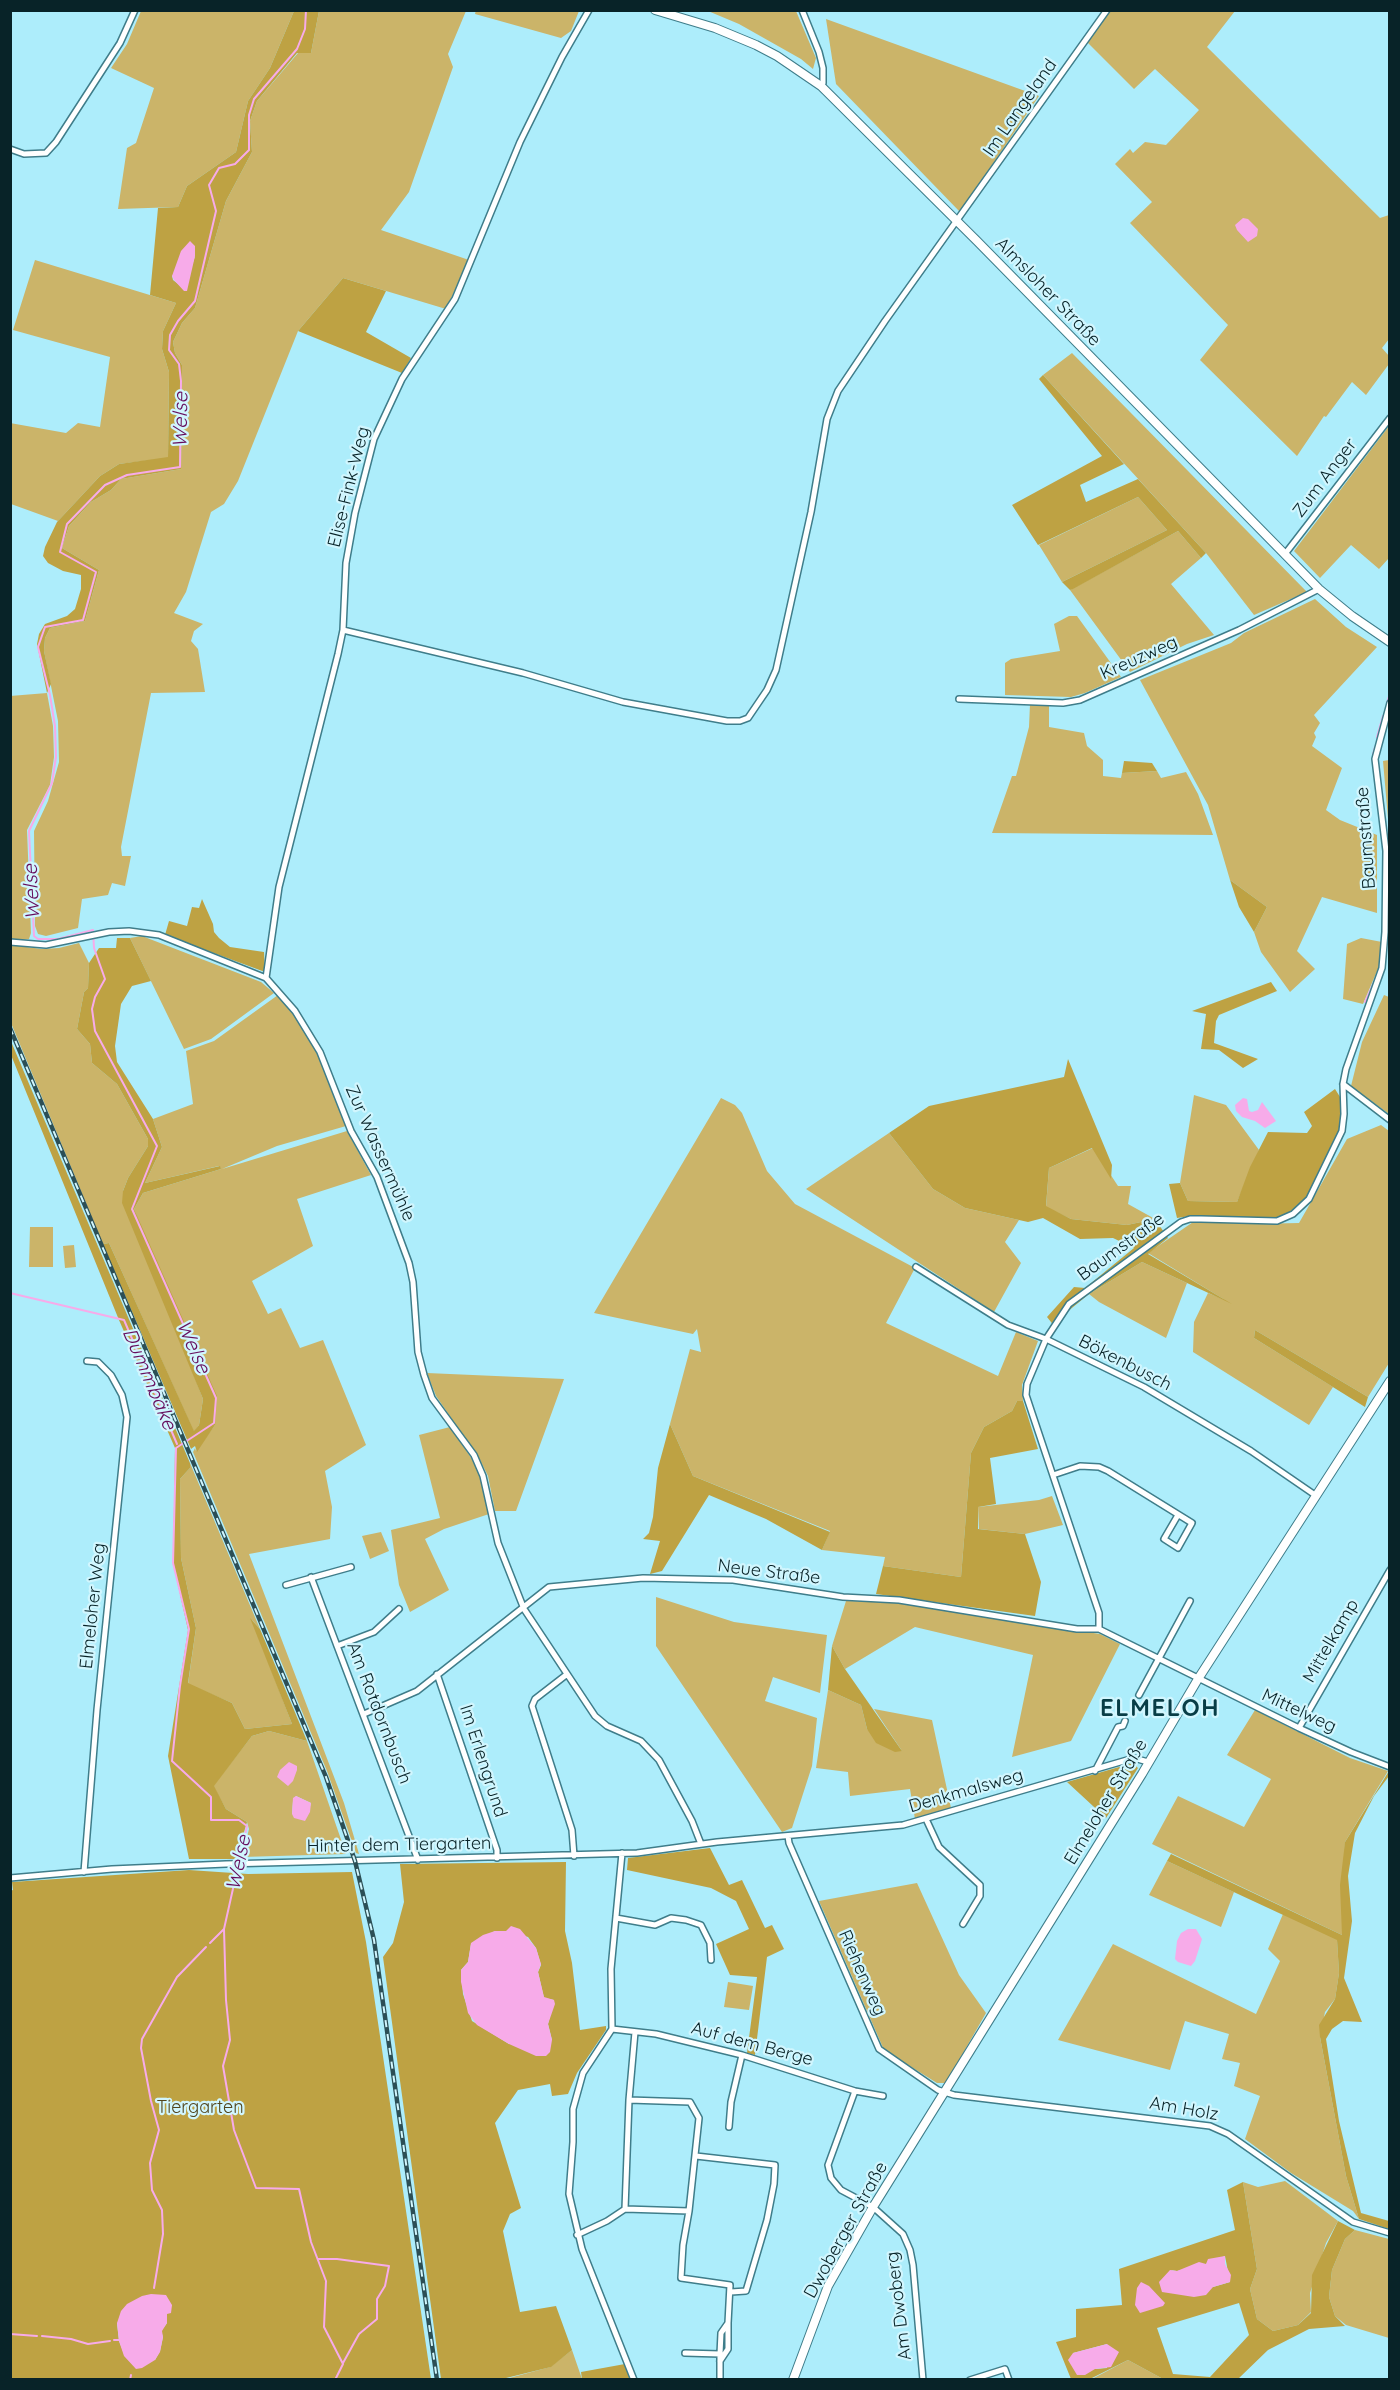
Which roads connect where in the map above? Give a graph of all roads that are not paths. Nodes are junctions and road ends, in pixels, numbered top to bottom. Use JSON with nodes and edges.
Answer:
{"nodes":[{"id":1,"x":135,"y":10,"type":"edge"},
{"id":2,"x":589,"y":10,"type":"edge"},
{"id":3,"x":655,"y":10,"type":"edge"},
{"id":4,"x":802,"y":10,"type":"edge"},
{"id":5,"x":1107,"y":10,"type":"edge"},
{"id":6,"x":820,"y":86,"type":"junction"},
{"id":7,"x":10,"y":149,"type":"edge"},
{"id":8,"x":957,"y":222,"type":"junction"},
{"id":9,"x":1389,"y":418,"type":"edge"},
{"id":10,"x":1285,"y":554,"type":"junction"},
{"id":11,"x":1319,"y":590,"type":"junction"},
{"id":12,"x":343,"y":630,"type":"junction"},
{"id":13,"x":1389,"y":642,"type":"edge"},
{"id":14,"x":959,"y":699,"type":"dead end"},
{"id":15,"x":1389,"y":703,"type":"edge"},
{"id":16,"x":10,"y":942,"type":"edge"},
{"id":17,"x":266,"y":978,"type":"junction"},
{"id":18,"x":1343,"y":1084,"type":"junction"},
{"id":19,"x":1389,"y":1120,"type":"edge"},
{"id":20,"x":916,"y":1268,"type":"dead end"},
{"id":21,"x":1046,"y":1339,"type":"junction"},
{"id":22,"x":87,"y":1361,"type":"dead end"},
{"id":23,"x":1389,"y":1381,"type":"edge"},
{"id":24,"x":1053,"y":1475,"type":"junction"},
{"id":25,"x":1315,"y":1495,"type":"junction"},
{"id":26,"x":1178,"y":1515,"type":"junction"},
{"id":27,"x":351,"y":1567,"type":"dead end"},
{"id":28,"x":1389,"y":1570,"type":"edge"},
{"id":29,"x":311,"y":1577,"type":"junction"},
{"id":30,"x":286,"y":1586,"type":"dead end"},
{"id":31,"x":1190,"y":1601,"type":"dead end"},
{"id":32,"x":399,"y":1609,"type":"dead end"},
{"id":33,"x":524,"y":1609,"type":"junction"},
{"id":34,"x":1099,"y":1629,"type":"junction"},
{"id":35,"x":337,"y":1646,"type":"junction"},
{"id":36,"x":1158,"y":1658,"type":"junction"},
{"id":37,"x":437,"y":1674,"type":"junction"},
{"id":38,"x":566,"y":1675,"type":"junction"},
{"id":39,"x":1198,"y":1679,"type":"junction"},
{"id":40,"x":1139,"y":1695,"type":"dead end"},
{"id":41,"x":364,"y":1714,"type":"junction"},
{"id":42,"x":1125,"y":1721,"type":"dead end"},
{"id":43,"x":1299,"y":1728,"type":"junction"},
{"id":44,"x":1148,"y":1762,"type":"junction"},
{"id":45,"x":1389,"y":1767,"type":"edge"},
{"id":46,"x":1095,"y":1771,"type":"junction"},
{"id":47,"x":926,"y":1819,"type":"junction"},
{"id":48,"x":788,"y":1836,"type":"junction"},
{"id":49,"x":701,"y":1844,"type":"junction"},
{"id":50,"x":622,"y":1853,"type":"junction"},
{"id":51,"x":574,"y":1856,"type":"junction"},
{"id":52,"x":497,"y":1858,"type":"junction"},
{"id":53,"x":418,"y":1860,"type":"junction"},
{"id":54,"x":84,"y":1872,"type":"junction"},
{"id":55,"x":10,"y":1878,"type":"edge"},
{"id":56,"x":616,"y":1918,"type":"junction"},
{"id":57,"x":963,"y":1924,"type":"dead end"},
{"id":58,"x":711,"y":1960,"type":"dead end"},
{"id":59,"x":612,"y":2029,"type":"junction"},
{"id":60,"x":634,"y":2032,"type":"junction"},
{"id":61,"x":742,"y":2055,"type":"junction"},
{"id":62,"x":855,"y":2091,"type":"junction"},
{"id":63,"x":946,"y":2091,"type":"junction"},
{"id":64,"x":883,"y":2097,"type":"dead end"},
{"id":65,"x":629,"y":2100,"type":"junction"},
{"id":66,"x":939,"y":2102,"type":"joint"},
{"id":67,"x":729,"y":2127,"type":"dead end"},
{"id":68,"x":696,"y":2156,"type":"junction"},
{"id":69,"x":873,"y":2207,"type":"junction"},
{"id":70,"x":625,"y":2209,"type":"junction"},
{"id":71,"x":690,"y":2211,"type":"junction"},
{"id":72,"x":1389,"y":2233,"type":"edge"},
{"id":73,"x":577,"y":2235,"type":"junction"},
{"id":74,"x":731,"y":2292,"type":"junction"},
{"id":75,"x":685,"y":2353,"type":"dead end"},
{"id":76,"x":720,"y":2358,"type":"junction"},
{"id":77,"x":634,"y":2379,"type":"edge"},
{"id":78,"x":720,"y":2379,"type":"edge"},
{"id":79,"x":793,"y":2379,"type":"edge"},
{"id":80,"x":923,"y":2379,"type":"edge"},
{"id":81,"x":970,"y":2379,"type":"edge"},
{"id":82,"x":1009,"y":2379,"type":"edge"}],
"edges":[{"from":1,"to":7,"type":"street"},
{"from":2,"to":12,"type":"street","name":"Elise-Fink-Weg"},
{"from":3,"to":6,"type":"street","name":"Almsloher Straße"},
{"from":4,"to":6,"type":"street"},
{"from":5,"to":8,"type":"street","name":"Im Langeland"},
{"from":6,"to":8,"type":"street","name":"Almsloher Straße"},
{"from":8,"to":10,"type":"street","name":"Almsloher Straße"},
{"from":8,"to":12,"type":"street","name":"Im Langeland"},
{"from":9,"to":10,"type":"street","name":"Zum Anger"},
{"from":10,"to":11,"type":"street","name":"Almsloher Straße"},
{"from":11,"to":13,"type":"street","name":"Almsloher Straße"},
{"from":11,"to":14,"type":"street","name":"Kreuzweg"},
{"from":12,"to":17,"type":"street","name":"Elise-Fink-Weg"},
{"from":15,"to":18,"type":"street","name":"Baumstraße"},
{"from":16,"to":17,"type":"street"},
{"from":17,"to":33,"type":"street","name":"Zur Wassermühle"},
{"from":18,"to":19,"type":"street"},
{"from":18,"to":21,"type":"street","name":"Baumstraße"},
{"from":20,"to":21,"type":"street","name":"Bökenbusch"},
{"from":21,"to":24,"type":"street","name":"Baumstraße"},
{"from":21,"to":25,"type":"street","name":"Bökenbusch"},
{"from":22,"to":54,"type":"street","name":"Elmeloher Weg"},
{"from":23,"to":25,"type":"street","name":"Elmeloher Straße"},
{"from":24,"to":26,"type":"street"},
{"from":24,"to":34,"type":"street","name":"Baumstraße"},
{"from":25,"to":39,"type":"street","name":"Elmeloher Straße"},
{"from":26,"to":26,"type":"street"},
{"from":27,"to":29,"type":"street"},
{"from":28,"to":43,"type":"street","name":"Mittelkamp"},
{"from":29,"to":30,"type":"street"},
{"from":29,"to":35,"type":"street","name":"Am Rotdornbusch"},
{"from":31,"to":36,"type":"street"},
{"from":32,"to":35,"type":"street"},
{"from":33,"to":34,"type":"street","name":"Neue Straße"},
{"from":33,"to":37,"type":"street","name":"Neue Straße"},
{"from":33,"to":38,"type":"street","name":"Zur Wassermühle"},
{"from":34,"to":36,"type":"street","name":"Neue Straße"},
{"from":35,"to":41,"type":"street","name":"Am Rotdornbusch"},
{"from":36,"to":39,"type":"street","name":"Neue Straße"},
{"from":36,"to":40,"type":"street"},
{"from":37,"to":41,"type":"street","name":"Neue Straße"},
{"from":37,"to":52,"type":"street","name":"Im Erlengrund"},
{"from":38,"to":49,"type":"street","name":"Zur Wassermühle"},
{"from":38,"to":51,"type":"street"},
{"from":39,"to":43,"type":"street","name":"Mittelweg"},
{"from":39,"to":44,"type":"street","name":"Elmeloher Straße"},
{"from":41,"to":53,"type":"street","name":"Am Rotdornbusch"},
{"from":42,"to":46,"type":"street"},
{"from":43,"to":45,"type":"street","name":"Mittelweg"},
{"from":44,"to":46,"type":"street","name":"Denkmalsweg"},
{"from":44,"to":63,"type":"street","name":"Elmeloher Straße"},
{"from":46,"to":47,"type":"street","name":"Denkmalsweg"},
{"from":47,"to":48,"type":"street","name":"Denkmalsweg"},
{"from":47,"to":57,"type":"street"},
{"from":48,"to":49,"type":"street","name":"Hinter dem Tiergarten"},
{"from":48,"to":63,"type":"street","name":"Riehenweg"},
{"from":49,"to":50,"type":"street","name":"Hinter dem Tiergarten"},
{"from":50,"to":51,"type":"street","name":"Hinter dem Tiergarten"},
{"from":50,"to":56,"type":"street"},
{"from":51,"to":52,"type":"street","name":"Hinter dem Tiergarten"},
{"from":52,"to":53,"type":"street","name":"Hinter dem Tiergarten"},
{"from":53,"to":54,"type":"street","name":"Hinter dem Tiergarten"},
{"from":54,"to":55,"type":"street","name":"Hinter dem Tiergarten"},
{"from":56,"to":58,"type":"street"},
{"from":56,"to":59,"type":"street"},
{"from":59,"to":60,"type":"street","name":"Auf dem Berge"},
{"from":59,"to":73,"type":"street"},
{"from":60,"to":61,"type":"street","name":"Auf dem Berge"},
{"from":60,"to":65,"type":"street"},
{"from":61,"to":62,"type":"street","name":"Auf dem Berge"},
{"from":61,"to":67,"type":"street"},
{"from":62,"to":64,"type":"street","name":"Auf dem Berge"},
{"from":62,"to":69,"type":"street","name":"Am Dwoberg"},
{"from":63,"to":66,"type":"street","name":"Elmeloher Straße"},
{"from":63,"to":72,"type":"street","name":"Am Holz"},
{"from":65,"to":68,"type":"street"},
{"from":65,"to":70,"type":"street"},
{"from":66,"to":69,"type":"street","name":"Dwoberger Straße"},
{"from":68,"to":71,"type":"street"},
{"from":68,"to":74,"type":"street"},
{"from":69,"to":79,"type":"street","name":"Dwoberger Straße"},
{"from":69,"to":80,"type":"street","name":"Am Dwoberg"},
{"from":70,"to":71,"type":"street"},
{"from":70,"to":73,"type":"street"},
{"from":71,"to":74,"type":"street"},
{"from":73,"to":77,"type":"street"},
{"from":74,"to":76,"type":"street"},
{"from":75,"to":76,"type":"street"},
{"from":76,"to":78,"type":"street"},
{"from":81,"to":82,"type":"street"}]}
